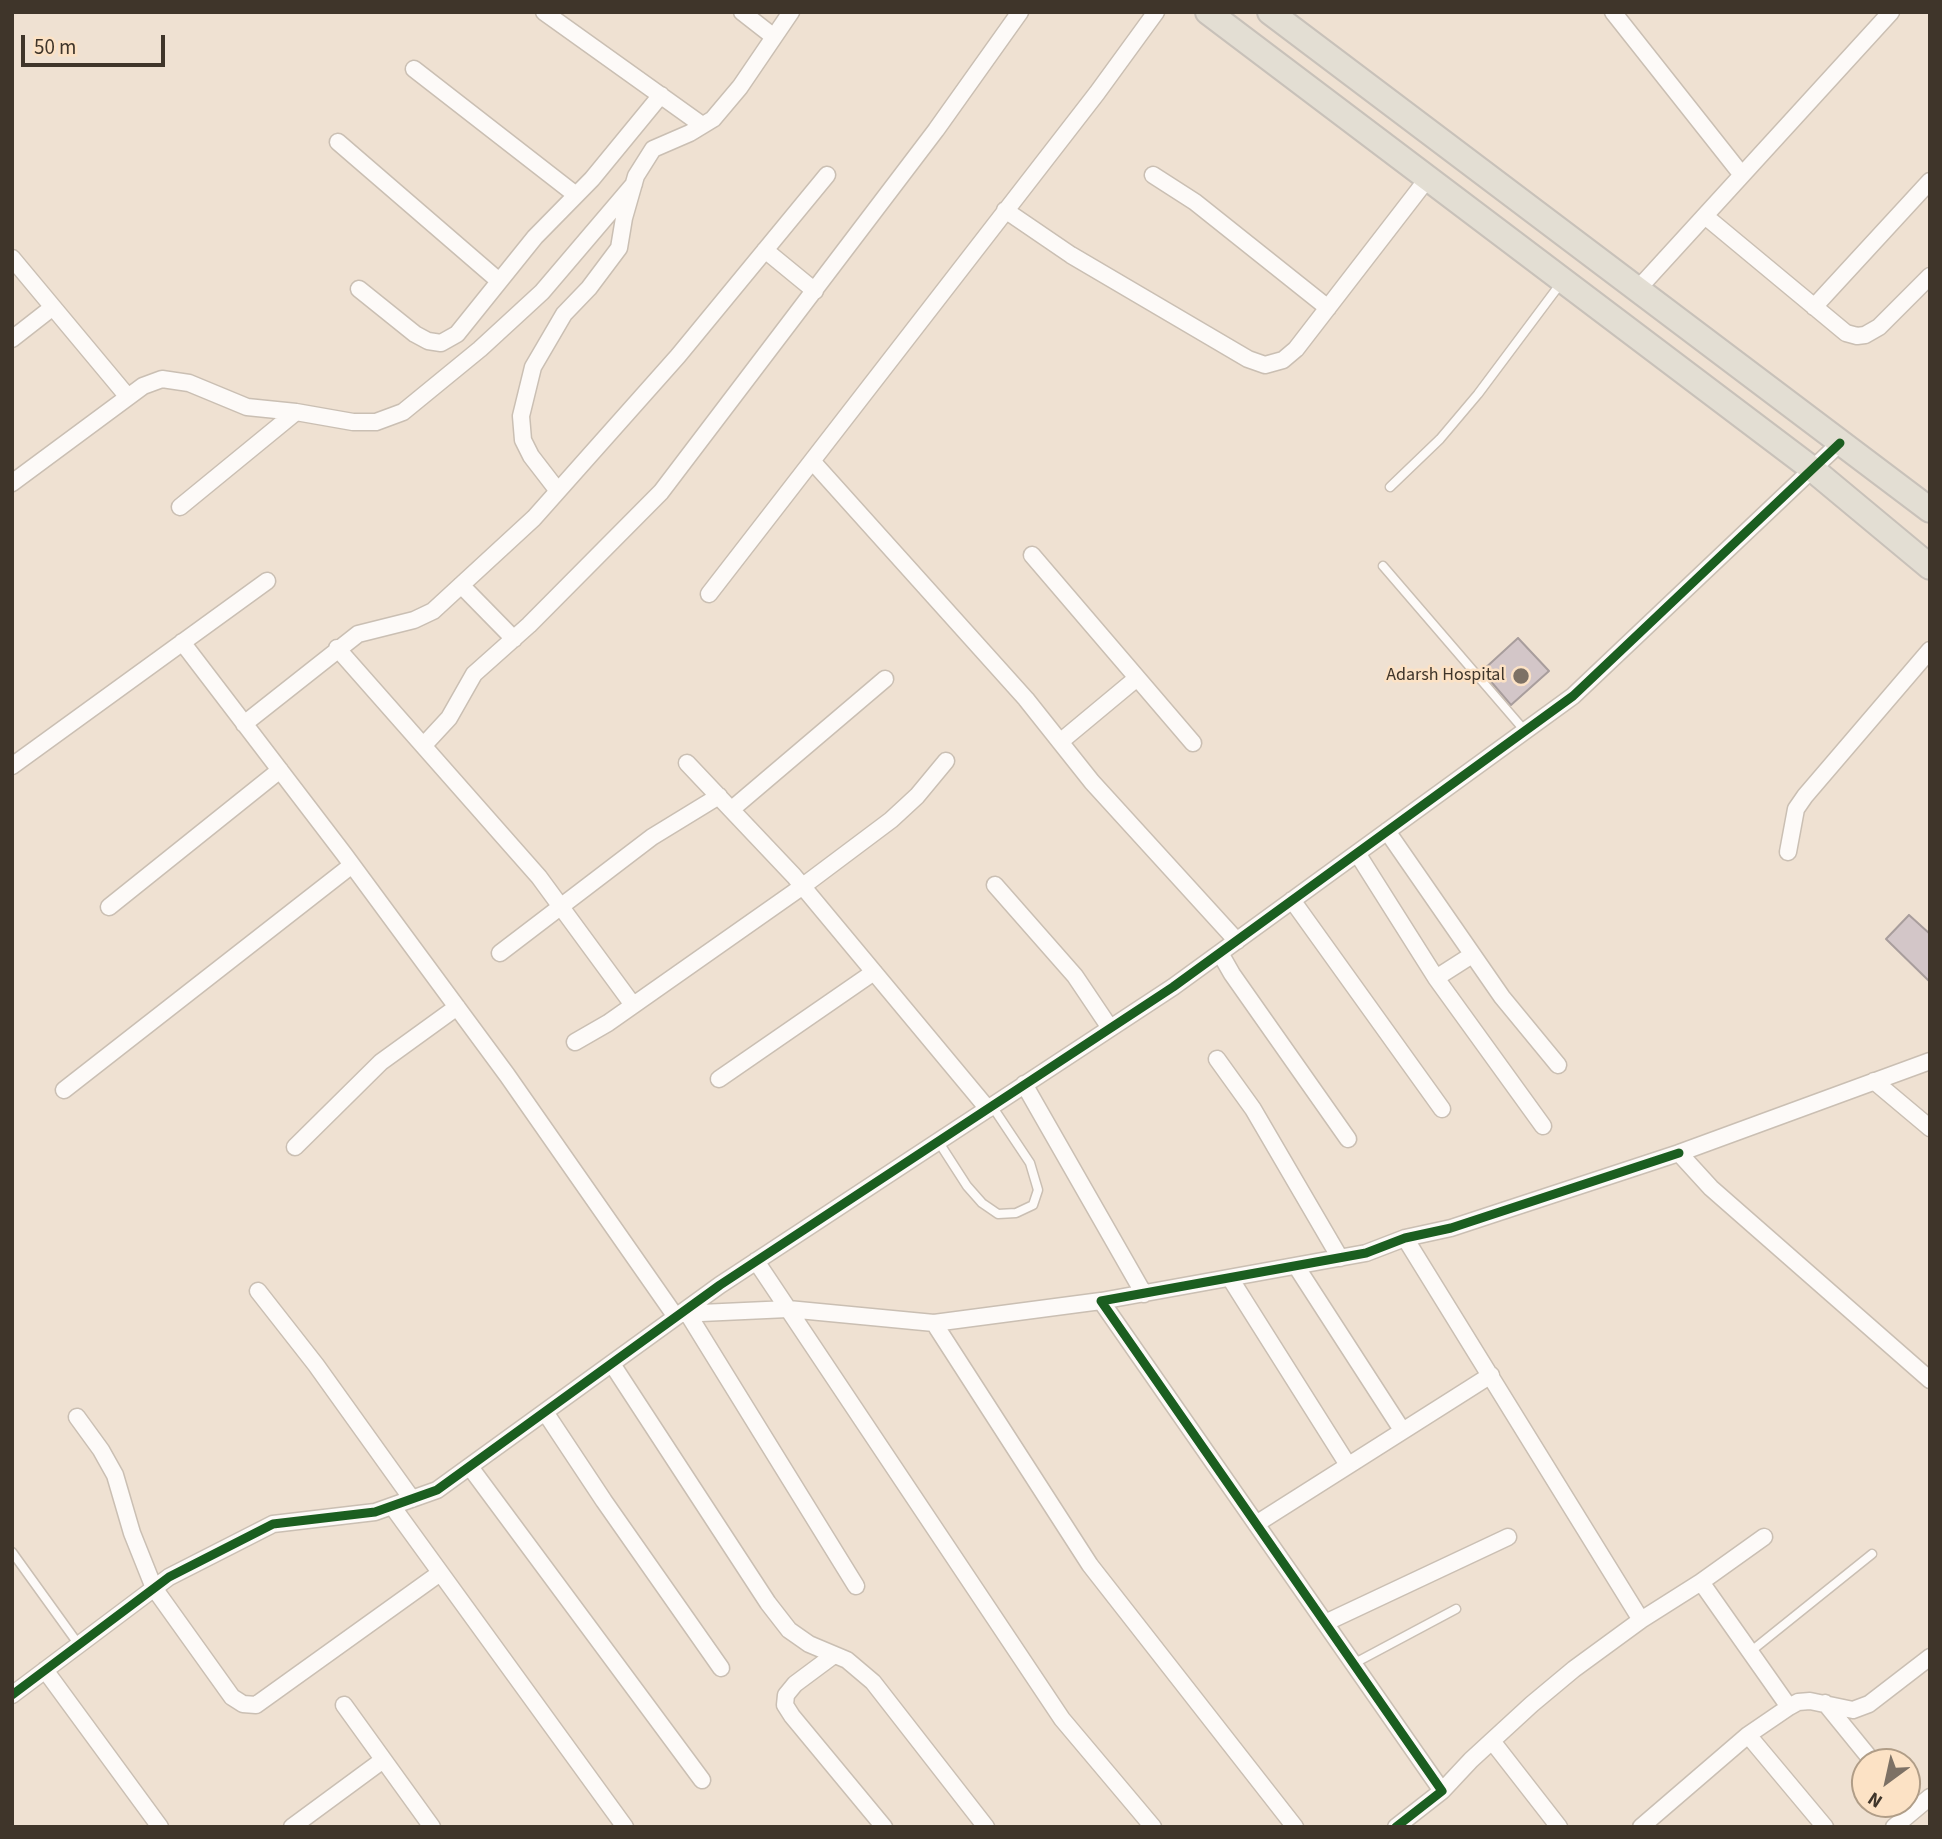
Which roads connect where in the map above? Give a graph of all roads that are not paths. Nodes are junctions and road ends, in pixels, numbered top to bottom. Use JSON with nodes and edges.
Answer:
{"nodes":[{"id":1,"x":544,"y":12,"type":"edge"},
{"id":2,"x":742,"y":12,"type":"edge"},
{"id":3,"x":791,"y":12,"type":"edge"},
{"id":4,"x":1020,"y":12,"type":"edge"},
{"id":5,"x":1156,"y":12,"type":"edge"},
{"id":6,"x":1208,"y":12,"type":"edge"},
{"id":7,"x":1270,"y":12,"type":"edge"},
{"id":8,"x":1614,"y":12,"type":"edge"},
{"id":9,"x":1891,"y":12,"type":"edge"},
{"id":10,"x":774,"y":37,"type":"junction"},
{"id":11,"x":414,"y":69,"type":"dead end"},
{"id":12,"x":661,"y":95,"type":"junction"},
{"id":13,"x":702,"y":125,"type":"junction"},
{"id":14,"x":338,"y":142,"type":"dead end"},
{"id":15,"x":827,"y":175,"type":"dead end"},
{"id":16,"x":1153,"y":175,"type":"dead end"},
{"id":17,"x":1742,"y":175,"type":"junction"},
{"id":18,"x":1428,"y":178,"type":"junction"},
{"id":19,"x":1930,"y":181,"type":"edge"},
{"id":20,"x":634,"y":184,"type":"junction"},
{"id":21,"x":576,"y":195,"type":"junction"},
{"id":22,"x":1004,"y":210,"type":"junction"},
{"id":23,"x":1704,"y":216,"type":"junction"},
{"id":24,"x":765,"y":250,"type":"junction"},
{"id":25,"x":12,"y":258,"type":"edge"},
{"id":26,"x":1930,"y":276,"type":"edge"},
{"id":27,"x":499,"y":281,"type":"junction"},
{"id":28,"x":1563,"y":281,"type":"junction"},
{"id":29,"x":359,"y":289,"type":"dead end"},
{"id":30,"x":1637,"y":290,"type":"junction"},
{"id":31,"x":815,"y":291,"type":"junction"},
{"id":32,"x":53,"y":307,"type":"junction"},
{"id":33,"x":1814,"y":307,"type":"junction"},
{"id":34,"x":1328,"y":308,"type":"junction"},
{"id":35,"x":12,"y":339,"type":"edge"},
{"id":36,"x":128,"y":397,"type":"junction"},
{"id":37,"x":296,"y":412,"type":"junction"},
{"id":38,"x":1840,"y":443,"type":"junction"},
{"id":39,"x":813,"y":462,"type":"junction"},
{"id":40,"x":1811,"y":468,"type":"junction"},
{"id":41,"x":12,"y":483,"type":"edge"},
{"id":42,"x":1390,"y":487,"type":"dead end"},
{"id":43,"x":558,"y":491,"type":"junction"},
{"id":44,"x":180,"y":506,"type":"dead end"},
{"id":45,"x":1930,"y":510,"type":"edge"},
{"id":46,"x":1032,"y":555,"type":"dead end"},
{"id":47,"x":1383,"y":566,"type":"dead end"},
{"id":48,"x":1930,"y":567,"type":"edge"},
{"id":49,"x":267,"y":581,"type":"dead end"},
{"id":50,"x":461,"y":586,"type":"junction"},
{"id":51,"x":709,"y":594,"type":"dead end"},
{"id":52,"x":514,"y":639,"type":"junction"},
{"id":53,"x":182,"y":642,"type":"junction"},
{"id":54,"x":337,"y":648,"type":"junction"},
{"id":55,"x":1930,"y":650,"type":"edge"},
{"id":56,"x":1137,"y":678,"type":"junction"},
{"id":57,"x":885,"y":679,"type":"dead end"},
{"id":58,"x":244,"y":724,"type":"junction"},
{"id":59,"x":1525,"y":731,"type":"junction"},
{"id":60,"x":1060,"y":742,"type":"junction"},
{"id":61,"x":1193,"y":743,"type":"dead end"},
{"id":62,"x":424,"y":745,"type":"junction"},
{"id":63,"x":946,"y":761,"type":"dead end"},
{"id":64,"x":687,"y":763,"type":"dead end"},
{"id":65,"x":12,"y":766,"type":"edge"},
{"id":66,"x":280,"y":770,"type":"junction"},
{"id":67,"x":719,"y":796,"type":"junction"},
{"id":68,"x":732,"y":810,"type":"junction"},
{"id":69,"x":1387,"y":831,"type":"junction"},
{"id":70,"x":1788,"y":852,"type":"dead end"},
{"id":71,"x":1357,"y":853,"type":"junction"},
{"id":72,"x":352,"y":865,"type":"junction"},
{"id":73,"x":995,"y":885,"type":"dead end"},
{"id":74,"x":803,"y":886,"type":"junction"},
{"id":75,"x":1292,"y":900,"type":"junction"},
{"id":76,"x":108,"y":907,"type":"dead end"},
{"id":77,"x":561,"y":907,"type":"junction"},
{"id":78,"x":1237,"y":941,"type":"junction"},
{"id":79,"x":500,"y":953,"type":"dead end"},
{"id":80,"x":1220,"y":953,"type":"junction"},
{"id":81,"x":1472,"y":955,"type":"junction"},
{"id":82,"x":874,"y":972,"type":"junction"},
{"id":83,"x":1436,"y":978,"type":"junction"},
{"id":84,"x":633,"y":1005,"type":"junction"},
{"id":85,"x":457,"y":1007,"type":"junction"},
{"id":86,"x":1110,"y":1028,"type":"junction"},
{"id":87,"x":575,"y":1042,"type":"dead end"},
{"id":88,"x":1217,"y":1059,"type":"dead end"},
{"id":89,"x":1930,"y":1061,"type":"edge"},
{"id":90,"x":1558,"y":1065,"type":"dead end"},
{"id":91,"x":719,"y":1079,"type":"dead end"},
{"id":92,"x":1874,"y":1081,"type":"junction"},
{"id":93,"x":1024,"y":1084,"type":"junction"},
{"id":94,"x":64,"y":1090,"type":"dead end"},
{"id":95,"x":990,"y":1107,"type":"junction"},
{"id":96,"x":1442,"y":1109,"type":"dead end"},
{"id":97,"x":1543,"y":1126,"type":"dead end"},
{"id":98,"x":1930,"y":1128,"type":"edge"},
{"id":99,"x":1348,"y":1139,"type":"dead end"},
{"id":100,"x":938,"y":1141,"type":"junction"},
{"id":101,"x":295,"y":1147,"type":"dead end"},
{"id":102,"x":1679,"y":1153,"type":"junction"},
{"id":103,"x":1405,"y":1238,"type":"junction"},
{"id":104,"x":1340,"y":1258,"type":"junction"},
{"id":105,"x":756,"y":1261,"type":"junction"},
{"id":106,"x":1296,"y":1266,"type":"junction"},
{"id":107,"x":1230,"y":1278,"type":"junction"},
{"id":108,"x":258,"y":1292,"type":"dead end"},
{"id":109,"x":1144,"y":1294,"type":"junction"},
{"id":110,"x":1101,"y":1301,"type":"junction"},
{"id":111,"x":788,"y":1309,"type":"junction"},
{"id":112,"x":681,"y":1315,"type":"junction"},
{"id":113,"x":934,"y":1323,"type":"junction"},
{"id":114,"x":612,"y":1364,"type":"junction"},
{"id":115,"x":1491,"y":1375,"type":"junction"},
{"id":116,"x":1930,"y":1380,"type":"edge"},
{"id":117,"x":545,"y":1412,"type":"junction"},
{"id":118,"x":76,"y":1417,"type":"dead end"},
{"id":119,"x":1402,"y":1430,"type":"junction"},
{"id":120,"x":1348,"y":1465,"type":"junction"},
{"id":121,"x":470,"y":1467,"type":"junction"},
{"id":122,"x":412,"y":1499,"type":"junction"},
{"id":123,"x":392,"y":1506,"type":"junction"},
{"id":124,"x":1256,"y":1524,"type":"junction"},
{"id":125,"x":1508,"y":1537,"type":"dead end"},
{"id":126,"x":1764,"y":1537,"type":"dead end"},
{"id":127,"x":12,"y":1552,"type":"edge"},
{"id":128,"x":1872,"y":1554,"type":"dead end"},
{"id":129,"x":440,"y":1573,"type":"junction"},
{"id":130,"x":1701,"y":1582,"type":"junction"},
{"id":131,"x":856,"y":1586,"type":"dead end"},
{"id":132,"x":155,"y":1588,"type":"junction"},
{"id":133,"x":1456,"y":1609,"type":"dead end"},
{"id":134,"x":1642,"y":1620,"type":"junction"},
{"id":135,"x":1325,"y":1623,"type":"junction"},
{"id":136,"x":79,"y":1645,"type":"junction"},
{"id":137,"x":1751,"y":1653,"type":"junction"},
{"id":138,"x":834,"y":1654,"type":"junction"},
{"id":139,"x":1930,"y":1657,"type":"edge"},
{"id":140,"x":1353,"y":1664,"type":"junction"},
{"id":141,"x":721,"y":1668,"type":"dead end"},
{"id":142,"x":45,"y":1670,"type":"junction"},
{"id":143,"x":12,"y":1695,"type":"edge"},
{"id":144,"x":1825,"y":1703,"type":"junction"},
{"id":145,"x":344,"y":1705,"type":"dead end"},
{"id":146,"x":1789,"y":1707,"type":"junction"},
{"id":147,"x":1748,"y":1735,"type":"junction"},
{"id":148,"x":1492,"y":1741,"type":"junction"},
{"id":149,"x":1862,"y":1748,"type":"edge"},
{"id":150,"x":383,"y":1760,"type":"junction"},
{"id":151,"x":702,"y":1780,"type":"dead end"},
{"id":152,"x":1442,"y":1791,"type":"junction"},
{"id":153,"x":160,"y":1827,"type":"edge"},
{"id":154,"x":292,"y":1827,"type":"edge"},
{"id":155,"x":432,"y":1827,"type":"edge"},
{"id":156,"x":625,"y":1827,"type":"edge"},
{"id":157,"x":884,"y":1827,"type":"edge"},
{"id":158,"x":986,"y":1827,"type":"edge"},
{"id":159,"x":1153,"y":1827,"type":"edge"},
{"id":160,"x":1295,"y":1827,"type":"edge"},
{"id":161,"x":1396,"y":1827,"type":"edge"},
{"id":162,"x":1559,"y":1827,"type":"edge"},
{"id":163,"x":1641,"y":1827,"type":"edge"},
{"id":164,"x":1825,"y":1827,"type":"edge"}],
"edges":[{"from":1,"to":12,"type":"street"},
{"from":2,"to":10,"type":"street"},
{"from":3,"to":10,"type":"street"},
{"from":4,"to":31,"type":"street"},
{"from":5,"to":22,"type":"street"},
{"from":6,"to":18,"type":"main road"},
{"from":7,"to":30,"type":"main road"},
{"from":8,"to":17,"type":"street"},
{"from":9,"to":17,"type":"street"},
{"from":10,"to":13,"type":"street"},
{"from":11,"to":21,"type":"street"},
{"from":12,"to":13,"type":"street"},
{"from":12,"to":21,"type":"street"},
{"from":13,"to":20,"type":"street"},
{"from":14,"to":27,"type":"street"},
{"from":15,"to":24,"type":"street"},
{"from":16,"to":34,"type":"street"},
{"from":17,"to":23,"type":"street"},
{"from":18,"to":28,"type":"main road"},
{"from":18,"to":34,"type":"street"},
{"from":19,"to":33,"type":"street"},
{"from":20,"to":37,"type":"street"},
{"from":20,"to":43,"type":"street"},
{"from":21,"to":27,"type":"street"},
{"from":22,"to":34,"type":"street"},
{"from":22,"to":39,"type":"street"},
{"from":23,"to":30,"type":"street"},
{"from":23,"to":33,"type":"street"},
{"from":24,"to":31,"type":"street"},
{"from":24,"to":43,"type":"street"},
{"from":25,"to":32,"type":"street"},
{"from":26,"to":33,"type":"street"},
{"from":27,"to":29,"type":"street"},
{"from":28,"to":40,"type":"main road"},
{"from":28,"to":42,"type":"lane"},
{"from":30,"to":38,"type":"main road"},
{"from":31,"to":52,"type":"street"},
{"from":32,"to":35,"type":"street"},
{"from":32,"to":36,"type":"street"},
{"from":36,"to":37,"type":"street"},
{"from":36,"to":41,"type":"street"},
{"from":37,"to":44,"type":"street"},
{"from":38,"to":40,"type":"street"},
{"from":38,"to":45,"type":"main road"},
{"from":39,"to":51,"type":"street"},
{"from":39,"to":60,"type":"street"},
{"from":40,"to":48,"type":"main road"},
{"from":40,"to":59,"type":"street"},
{"from":43,"to":50,"type":"street"},
{"from":46,"to":56,"type":"street"},
{"from":47,"to":59,"type":"lane"},
{"from":49,"to":53,"type":"street"},
{"from":50,"to":52,"type":"street"},
{"from":50,"to":54,"type":"street"},
{"from":52,"to":62,"type":"street"},
{"from":53,"to":58,"type":"street"},
{"from":53,"to":65,"type":"street"},
{"from":54,"to":58,"type":"street"},
{"from":54,"to":62,"type":"street"},
{"from":55,"to":70,"type":"street"},
{"from":56,"to":60,"type":"street"},
{"from":56,"to":61,"type":"street"},
{"from":57,"to":68,"type":"street"},
{"from":58,"to":66,"type":"street"},
{"from":59,"to":69,"type":"street"},
{"from":60,"to":78,"type":"street"},
{"from":62,"to":77,"type":"street"},
{"from":63,"to":74,"type":"street"},
{"from":64,"to":67,"type":"street"},
{"from":66,"to":72,"type":"street"},
{"from":66,"to":76,"type":"street"},
{"from":67,"to":68,"type":"street"},
{"from":67,"to":77,"type":"street"},
{"from":68,"to":74,"type":"street"},
{"from":69,"to":71,"type":"street"},
{"from":69,"to":81,"type":"street"},
{"from":71,"to":75,"type":"street"},
{"from":71,"to":83,"type":"street"},
{"from":72,"to":85,"type":"street"},
{"from":72,"to":94,"type":"street"},
{"from":73,"to":86,"type":"street"},
{"from":74,"to":82,"type":"street"},
{"from":74,"to":84,"type":"street"},
{"from":75,"to":78,"type":"street"},
{"from":75,"to":96,"type":"street"},
{"from":77,"to":79,"type":"street"},
{"from":77,"to":84,"type":"street"},
{"from":78,"to":80,"type":"street"},
{"from":80,"to":86,"type":"street"},
{"from":80,"to":99,"type":"street"},
{"from":81,"to":83,"type":"street"},
{"from":81,"to":90,"type":"street"},
{"from":82,"to":91,"type":"street"},
{"from":82,"to":95,"type":"street"},
{"from":83,"to":97,"type":"street"},
{"from":84,"to":87,"type":"street"},
{"from":85,"to":101,"type":"street"},
{"from":85,"to":112,"type":"street"},
{"from":86,"to":93,"type":"street"},
{"from":88,"to":104,"type":"street"},
{"from":89,"to":92,"type":"street"},
{"from":92,"to":98,"type":"street"},
{"from":92,"to":102,"type":"street"},
{"from":93,"to":95,"type":"street"},
{"from":93,"to":109,"type":"street"},
{"from":95,"to":100,"type":"street"},
{"from":95,"to":100,"type":"lane"},
{"from":100,"to":105,"type":"street"},
{"from":102,"to":103,"type":"street"},
{"from":102,"to":116,"type":"street"},
{"from":103,"to":104,"type":"street"},
{"from":103,"to":115,"type":"street"},
{"from":104,"to":106,"type":"street"},
{"from":105,"to":111,"type":"street"},
{"from":105,"to":112,"type":"street"},
{"from":106,"to":107,"type":"street"},
{"from":106,"to":119,"type":"street"},
{"from":107,"to":109,"type":"street"},
{"from":107,"to":120,"type":"street"},
{"from":108,"to":122,"type":"street"},
{"from":109,"to":110,"type":"street"},
{"from":110,"to":113,"type":"street"},
{"from":110,"to":124,"type":"street"},
{"from":111,"to":112,"type":"street"},
{"from":111,"to":113,"type":"street"},
{"from":111,"to":159,"type":"street"},
{"from":112,"to":114,"type":"street"},
{"from":112,"to":131,"type":"street"},
{"from":113,"to":160,"type":"street"},
{"from":114,"to":117,"type":"street"},
{"from":114,"to":138,"type":"street"},
{"from":115,"to":119,"type":"street"},
{"from":115,"to":134,"type":"street"},
{"from":117,"to":121,"type":"street"},
{"from":117,"to":141,"type":"street"},
{"from":118,"to":132,"type":"street"},
{"from":119,"to":120,"type":"street"},
{"from":120,"to":124,"type":"street"},
{"from":121,"to":122,"type":"street"},
{"from":121,"to":151,"type":"street"},
{"from":122,"to":123,"type":"street"},
{"from":123,"to":129,"type":"street"},
{"from":123,"to":132,"type":"street"},
{"from":124,"to":135,"type":"street"},
{"from":125,"to":135,"type":"street"},
{"from":126,"to":130,"type":"street"},
{"from":127,"to":136,"type":"lane"},
{"from":128,"to":137,"type":"lane"},
{"from":129,"to":132,"type":"street"},
{"from":129,"to":156,"type":"street"},
{"from":130,"to":134,"type":"street"},
{"from":130,"to":137,"type":"street"},
{"from":132,"to":136,"type":"street"},
{"from":133,"to":140,"type":"lane"},
{"from":134,"to":148,"type":"street"},
{"from":135,"to":140,"type":"street"},
{"from":136,"to":142,"type":"street"},
{"from":137,"to":146,"type":"street"},
{"from":138,"to":157,"type":"street"},
{"from":138,"to":158,"type":"street"},
{"from":139,"to":144,"type":"street"},
{"from":140,"to":152,"type":"street"},
{"from":142,"to":143,"type":"street"},
{"from":142,"to":153,"type":"street"},
{"from":144,"to":146,"type":"street"},
{"from":144,"to":149,"type":"street"},
{"from":145,"to":150,"type":"street"},
{"from":146,"to":147,"type":"street"},
{"from":147,"to":163,"type":"street"},
{"from":147,"to":164,"type":"street"},
{"from":148,"to":152,"type":"street"},
{"from":148,"to":162,"type":"street"},
{"from":150,"to":154,"type":"street"},
{"from":150,"to":155,"type":"street"},
{"from":152,"to":161,"type":"street"}]}
